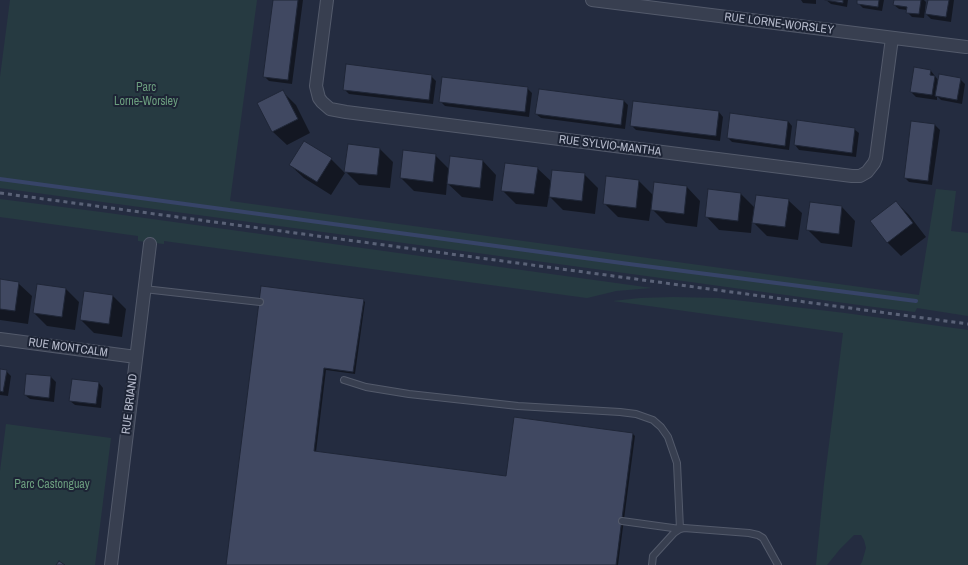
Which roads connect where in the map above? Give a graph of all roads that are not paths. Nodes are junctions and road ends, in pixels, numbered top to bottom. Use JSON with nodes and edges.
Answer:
{"nodes":[{"id":1,"x":327,"y":0,"type":"edge"},
{"id":2,"x":592,"y":0,"type":"edge"},
{"id":3,"x":892,"y":38,"type":"junction"},
{"id":4,"x":966,"y":47,"type":"dead end"},
{"id":5,"x":150,"y":244,"type":"dead end"},
{"id":6,"x":144,"y":289,"type":"junction"},
{"id":7,"x":260,"y":302,"type":"dead end"},
{"id":8,"x":0,"y":339,"type":"edge"},
{"id":9,"x":136,"y":357,"type":"junction"},
{"id":10,"x":344,"y":380,"type":"dead end"},
{"id":11,"x":622,"y":521,"type":"dead end"},
{"id":12,"x":680,"y":529,"type":"junction"},
{"id":13,"x":111,"y":565,"type":"edge"},
{"id":14,"x":652,"y":565,"type":"edge"},
{"id":15,"x":778,"y":565,"type":"edge"}],
"edges":[{"from":1,"to":3,"type":"street","name":"RUE SYLVIO-MANTHA"},
{"from":2,"to":3,"type":"street","name":"RUE LORNE-WORSLEY"},
{"from":3,"to":4,"type":"street","name":"RUE LORNE-WORSLEY"},
{"from":5,"to":6,"type":"street","name":"RUE BRIAND"},
{"from":6,"to":7,"type":"lane"},
{"from":6,"to":9,"type":"street","name":"RUE BRIAND"},
{"from":8,"to":9,"type":"street","name":"RUE MONTCALM"},
{"from":9,"to":13,"type":"street","name":"RUE BRIAND"},
{"from":10,"to":12,"type":"lane"},
{"from":11,"to":12,"type":"lane"},
{"from":12,"to":14,"type":"lane"},
{"from":12,"to":15,"type":"lane"}]}
